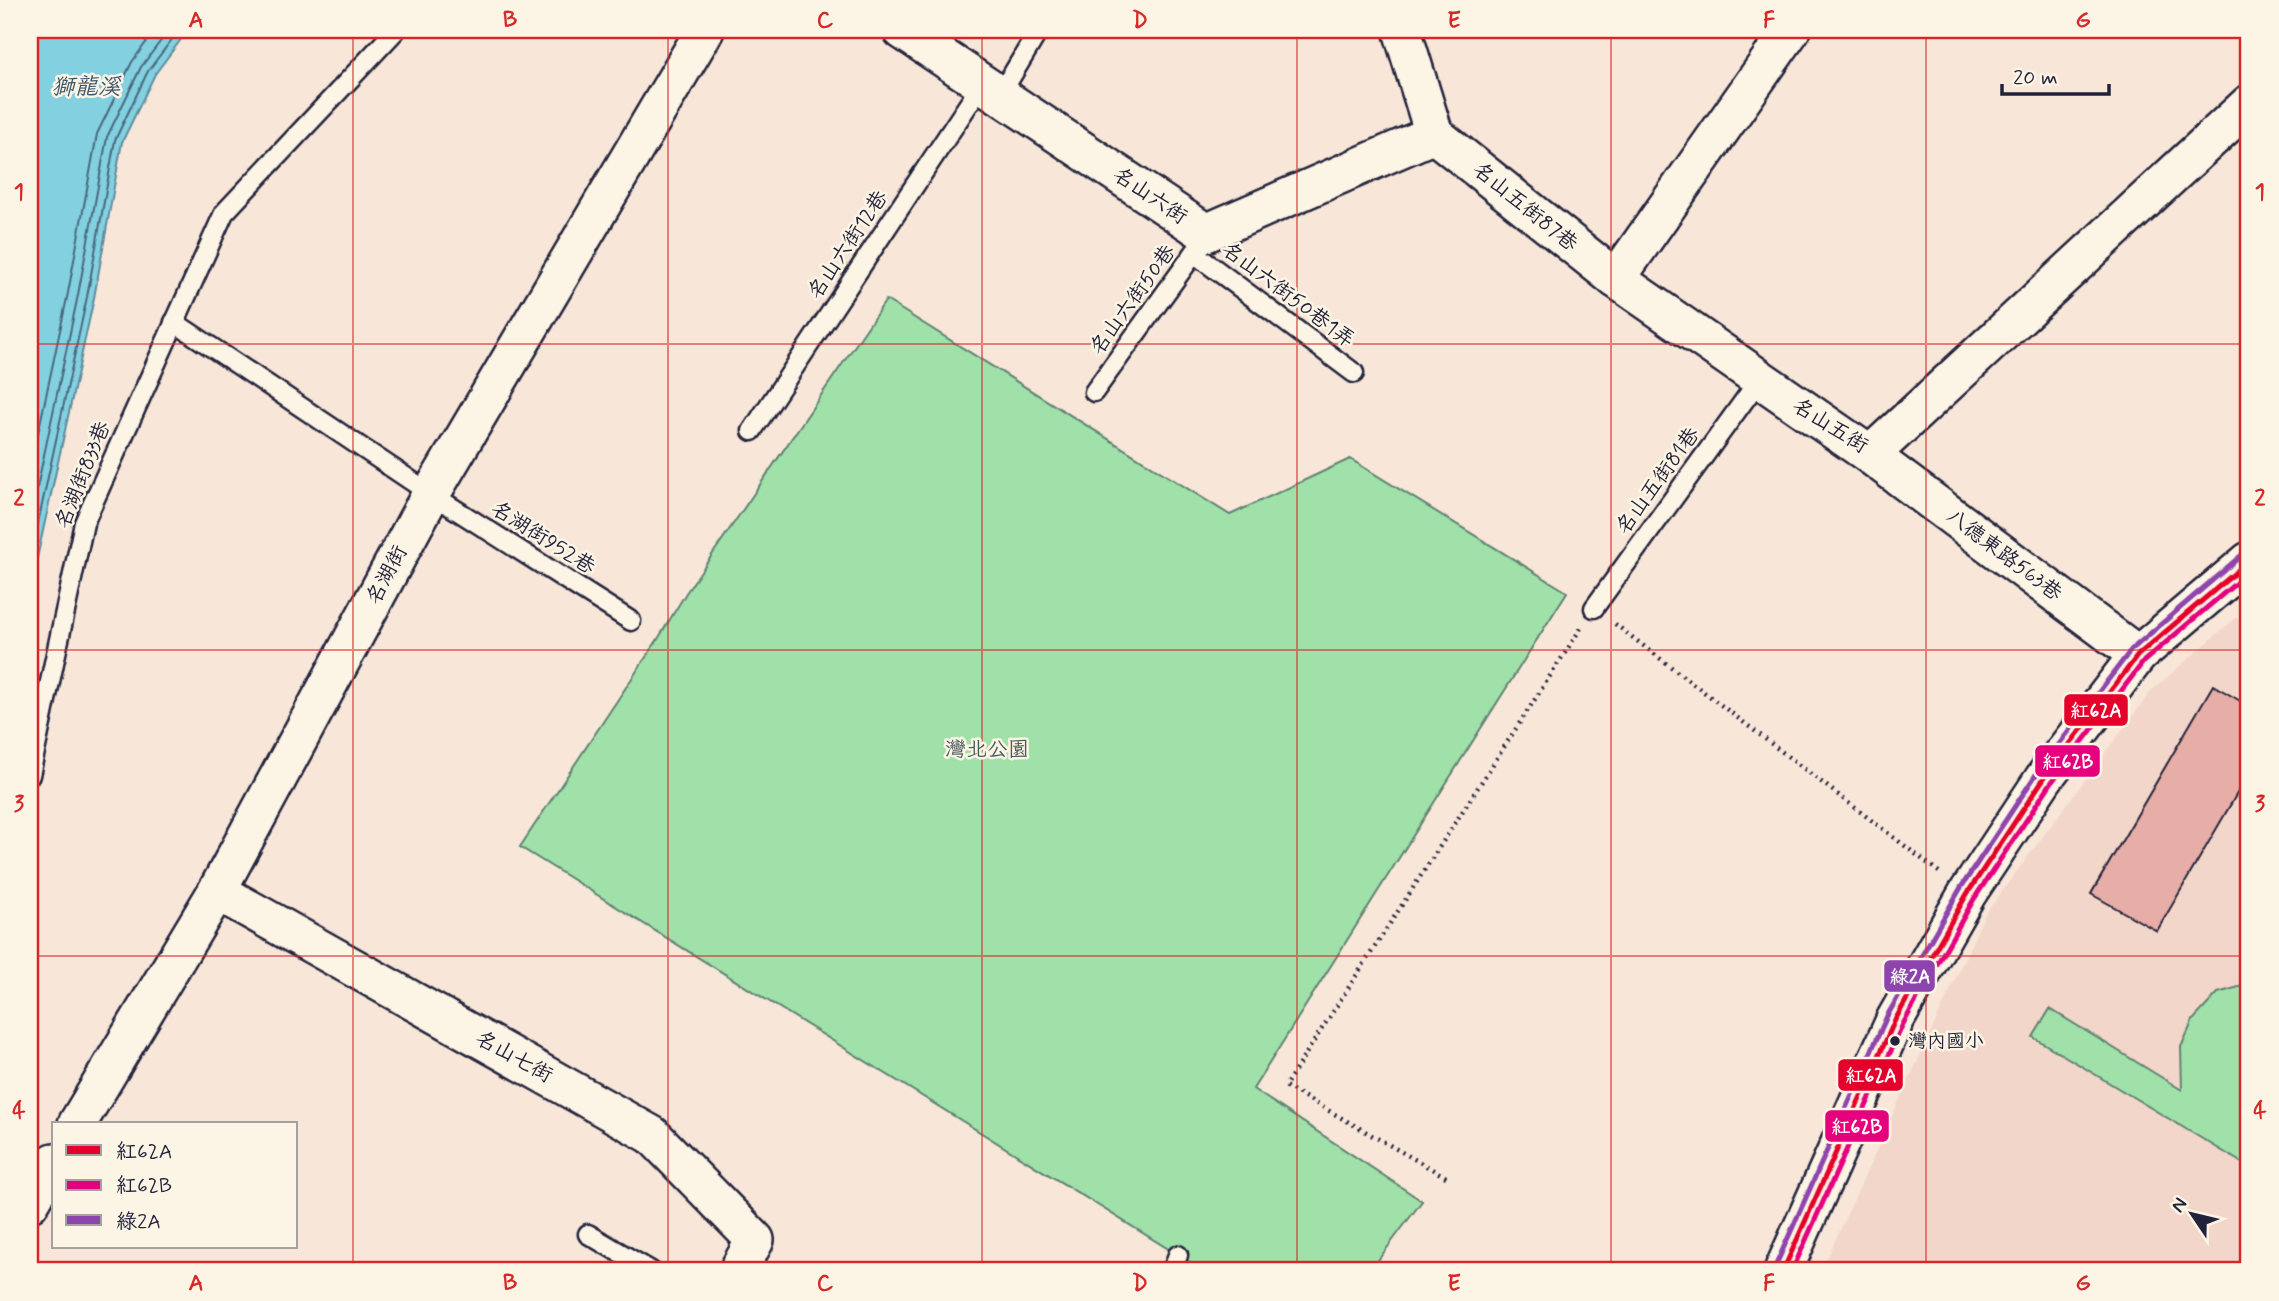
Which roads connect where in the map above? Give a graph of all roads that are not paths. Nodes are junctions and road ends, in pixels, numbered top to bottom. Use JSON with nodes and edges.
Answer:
{"nodes":[{"id":1,"x":396,"y":30,"type":"edge"},
{"id":2,"x":705,"y":30,"type":"edge"},
{"id":3,"x":902,"y":30,"type":"edge"},
{"id":4,"x":1040,"y":30,"type":"edge"},
{"id":5,"x":1402,"y":30,"type":"edge"},
{"id":6,"x":1791,"y":30,"type":"edge"},
{"id":7,"x":991,"y":89,"type":"junction"},
{"id":8,"x":2249,"y":104,"type":"edge"},
{"id":9,"x":1434,"y":135,"type":"junction"},
{"id":10,"x":1201,"y":243,"type":"junction"},
{"id":11,"x":1616,"y":279,"type":"junction"},
{"id":12,"x":174,"y":322,"type":"junction"},
{"id":13,"x":1354,"y":373,"type":"dead end"},
{"id":14,"x":1759,"y":380,"type":"junction"},
{"id":15,"x":1094,"y":392,"type":"dead end"},
{"id":16,"x":751,"y":431,"type":"dead end"},
{"id":17,"x":1870,"y":455,"type":"junction"},
{"id":18,"x":431,"y":494,"type":"junction"},
{"id":19,"x":2249,"y":561,"type":"edge"},
{"id":20,"x":1594,"y":608,"type":"road end"},
{"id":21,"x":631,"y":621,"type":"dead end"},
{"id":22,"x":2138,"y":655,"type":"junction"},
{"id":23,"x":30,"y":775,"type":"edge"},
{"id":24,"x":217,"y":891,"type":"junction"},
{"id":25,"x":78,"y":1122,"type":"edge"},
{"id":26,"x":52,"y":1165,"type":"edge"},
{"id":27,"x":30,"y":1203,"type":"edge"},
{"id":28,"x":587,"y":1234,"type":"dead end"},
{"id":29,"x":651,"y":1271,"type":"edge"},
{"id":30,"x":738,"y":1271,"type":"edge"},
{"id":31,"x":1783,"y":1271,"type":"edge"}],
"edges":[{"from":1,"to":12,"type":"lane","name":"名湖街833巷"},
{"from":2,"to":18,"type":"street","name":"名湖街"},
{"from":3,"to":7,"type":"street","name":"名山六街"},
{"from":4,"to":7,"type":"lane","name":"名山六街12巷"},
{"from":5,"to":9,"type":"street"},
{"from":6,"to":11,"type":"street"},
{"from":7,"to":10,"type":"street","name":"名山六街"},
{"from":7,"to":16,"type":"lane","name":"名山六街12巷"},
{"from":8,"to":17,"type":"street","name":"名山五街"},
{"from":9,"to":10,"type":"street","name":"名山六街"},
{"from":9,"to":11,"type":"street","name":"名山五街87巷"},
{"from":10,"to":13,"type":"lane","name":"名山六街50巷1弄"},
{"from":10,"to":15,"type":"lane","name":"名山六街50巷"},
{"from":11,"to":14,"type":"street","name":"名山五街"},
{"from":12,"to":18,"type":"lane"},
{"from":12,"to":23,"type":"lane","name":"名湖街833巷"},
{"from":14,"to":17,"type":"street","name":"名山五街"},
{"from":14,"to":20,"type":"lane","name":"名山五街81巷"},
{"from":17,"to":22,"type":"street","name":"八德東路563巷"},
{"from":18,"to":21,"type":"lane","name":"名湖街952巷"},
{"from":18,"to":24,"type":"street","name":"名湖街"},
{"from":19,"to":22,"type":"street"},
{"from":22,"to":31,"type":"street"},
{"from":24,"to":25,"type":"street","name":"名湖街"},
{"from":24,"to":30,"type":"street","name":"名山七街"},
{"from":26,"to":27,"type":"street"},
{"from":28,"to":29,"type":"lane"}]}
